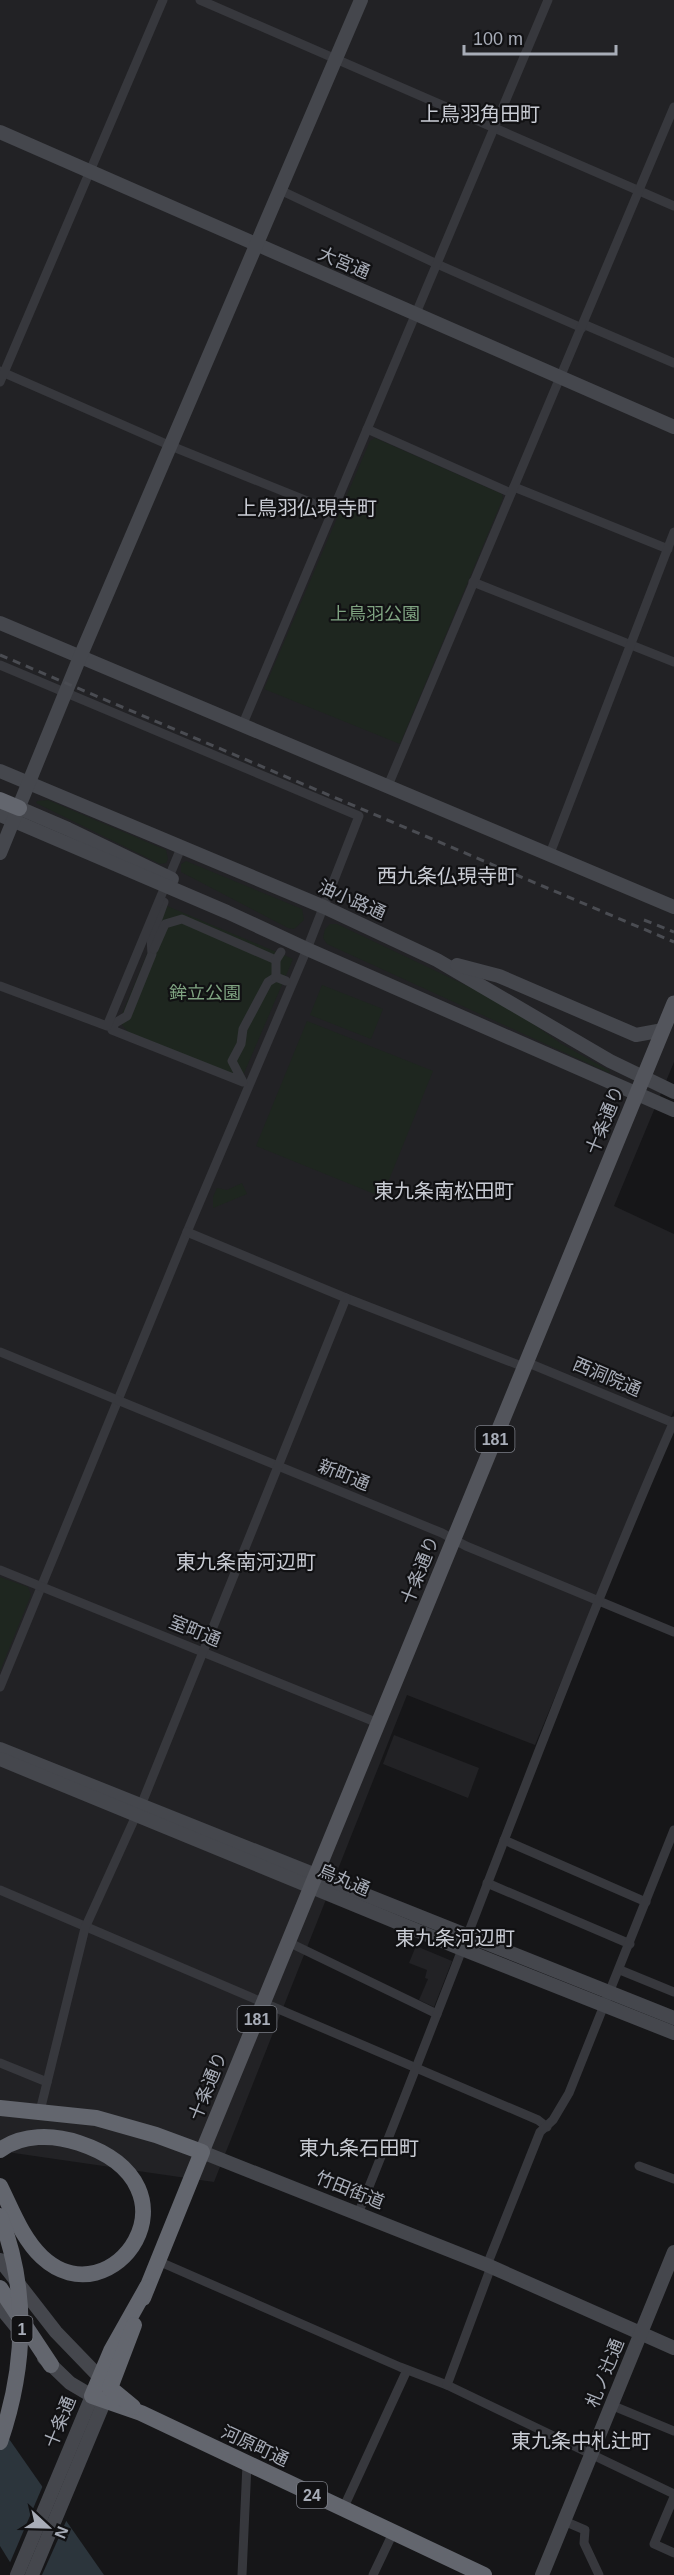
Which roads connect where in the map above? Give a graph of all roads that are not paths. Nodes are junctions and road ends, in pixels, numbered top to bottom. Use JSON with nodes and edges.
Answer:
{"nodes":[{"id":1,"x":163,"y":0,"type":"edge"},
{"id":2,"x":200,"y":0,"type":"edge"},
{"id":3,"x":361,"y":0,"type":"edge"},
{"id":4,"x":548,"y":0,"type":"edge"},
{"id":5,"x":336,"y":59,"type":"junction"},
{"id":6,"x":674,"y":107,"type":"edge"},
{"id":7,"x":494,"y":128,"type":"junction"},
{"id":8,"x":0,"y":132,"type":"edge"},
{"id":9,"x":91,"y":172,"type":"junction"},
{"id":10,"x":282,"y":190,"type":"junction"},
{"id":11,"x":639,"y":191,"type":"junction"},
{"id":12,"x":674,"y":206,"type":"edge"},
{"id":13,"x":258,"y":245,"type":"junction"},
{"id":14,"x":437,"y":264,"type":"junction"},
{"id":15,"x":417,"y":314,"type":"junction"},
{"id":16,"x":582,"y":326,"type":"junction"},
{"id":17,"x":674,"y":363,"type":"edge"},
{"id":18,"x":1,"y":375,"type":"edge"},
{"id":19,"x":561,"y":378,"type":"junction"},
{"id":20,"x":674,"y":428,"type":"edge"},
{"id":21,"x":367,"y":429,"type":"junction"},
{"id":22,"x":171,"y":446,"type":"junction"},
{"id":23,"x":513,"y":490,"type":"junction"},
{"id":24,"x":332,"y":511,"type":"junction"},
{"id":25,"x":674,"y":532,"type":"edge"},
{"id":26,"x":668,"y":549,"type":"junction"},
{"id":27,"x":473,"y":582,"type":"junction"},
{"id":28,"x":0,"y":623,"type":"edge"},
{"id":29,"x":630,"y":645,"type":"junction"},
{"id":30,"x":80,"y":657,"type":"junction"},
{"id":31,"x":674,"y":662,"type":"edge"},
{"id":32,"x":0,"y":665,"type":"edge"},
{"id":33,"x":66,"y":693,"type":"junction"},
{"id":34,"x":242,"y":726,"type":"junction"},
{"id":35,"x":0,"y":771,"type":"edge"},
{"id":36,"x":29,"y":783,"type":"junction"},
{"id":37,"x":387,"y":788,"type":"junction"},
{"id":38,"x":0,"y":800,"type":"edge"},
{"id":39,"x":0,"y":814,"type":"edge"},
{"id":40,"x":16,"y":814,"type":"junction"},
{"id":41,"x":181,"y":848,"type":"junction"},
{"id":42,"x":0,"y":853,"type":"edge"},
{"id":43,"x":549,"y":856,"type":"junction"},
{"id":44,"x":167,"y":882,"type":"junction"},
{"id":45,"x":164,"y":902,"type":"dead end"},
{"id":46,"x":324,"y":907,"type":"junction"},
{"id":47,"x":674,"y":907,"type":"edge"},
{"id":48,"x":307,"y":950,"type":"junction"},
{"id":49,"x":152,"y":954,"type":"junction"},
{"id":50,"x":437,"y":960,"type":"junction"},
{"id":51,"x":276,"y":977,"type":"junction"},
{"id":52,"x":286,"y":981,"type":"dead end"},
{"id":53,"x":0,"y":986,"type":"edge"},
{"id":54,"x":674,"y":1003,"type":"edge"},
{"id":55,"x":663,"y":1030,"type":"junction"},
{"id":56,"x":643,"y":1077,"type":"junction"},
{"id":57,"x":674,"y":1092,"type":"edge"},
{"id":58,"x":637,"y":1093,"type":"junction"},
{"id":59,"x":674,"y":1110,"type":"edge"},
{"id":60,"x":187,"y":1232,"type":"junction"},
{"id":61,"x":346,"y":1298,"type":"junction"},
{"id":62,"x":0,"y":1352,"type":"edge"},
{"id":63,"x":525,"y":1365,"type":"junction"},
{"id":64,"x":118,"y":1399,"type":"junction"},
{"id":65,"x":674,"y":1422,"type":"edge"},
{"id":66,"x":278,"y":1465,"type":"junction"},
{"id":67,"x":454,"y":1539,"type":"junction"},
{"id":68,"x":0,"y":1570,"type":"edge"},
{"id":69,"x":40,"y":1586,"type":"junction"},
{"id":70,"x":597,"y":1599,"type":"junction"},
{"id":71,"x":674,"y":1632,"type":"edge"},
{"id":72,"x":202,"y":1653,"type":"junction"},
{"id":73,"x":0,"y":1687,"type":"edge"},
{"id":74,"x":378,"y":1723,"type":"junction"},
{"id":75,"x":0,"y":1749,"type":"edge"},
{"id":76,"x":0,"y":1759,"type":"edge"},
{"id":77,"x":138,"y":1810,"type":"junction"},
{"id":78,"x":674,"y":1830,"type":"edge"},
{"id":79,"x":504,"y":1840,"type":"junction"},
{"id":80,"x":672,"y":1843,"type":"edge"},
{"id":81,"x":314,"y":1880,"type":"junction"},
{"id":82,"x":487,"y":1883,"type":"junction"},
{"id":83,"x":0,"y":1890,"type":"edge"},
{"id":84,"x":646,"y":1902,"type":"junction"},
{"id":85,"x":85,"y":1928,"type":"junction"},
{"id":86,"x":467,"y":1934,"type":"junction"},
{"id":87,"x":288,"y":1942,"type":"junction"},
{"id":88,"x":630,"y":1944,"type":"junction"},
{"id":89,"x":462,"y":1949,"type":"junction"},
{"id":90,"x":620,"y":1970,"type":"junction"},
{"id":91,"x":674,"y":1992,"type":"edge"},
{"id":92,"x":607,"y":1999,"type":"junction"},
{"id":93,"x":263,"y":2003,"type":"junction"},
{"id":94,"x":437,"y":2014,"type":"junction"},
{"id":95,"x":674,"y":2018,"type":"edge"},
{"id":96,"x":674,"y":2033,"type":"edge"},
{"id":97,"x":0,"y":2062,"type":"edge"},
{"id":98,"x":417,"y":2068,"type":"junction"},
{"id":99,"x":47,"y":2082,"type":"junction"},
{"id":100,"x":0,"y":2108,"type":"edge"},
{"id":101,"x":40,"y":2111,"type":"junction"},
{"id":102,"x":547,"y":2127,"type":"junction"},
{"id":103,"x":0,"y":2150,"type":"edge"},
{"id":104,"x":202,"y":2152,"type":"junction"},
{"id":105,"x":639,"y":2166,"type":"dead end"},
{"id":106,"x":674,"y":2179,"type":"edge"},
{"id":107,"x":0,"y":2186,"type":"edge"},
{"id":108,"x":358,"y":2214,"type":"junction"},
{"id":109,"x":0,"y":2216,"type":"edge"},
{"id":110,"x":0,"y":2243,"type":"edge"},
{"id":111,"x":674,"y":2252,"type":"edge"},
{"id":112,"x":0,"y":2260,"type":"edge"},
{"id":113,"x":158,"y":2261,"type":"junction"},
{"id":114,"x":489,"y":2266,"type":"junction"},
{"id":115,"x":669,"y":2276,"type":"edge"},
{"id":116,"x":0,"y":2288,"type":"edge"},
{"id":117,"x":0,"y":2307,"type":"edge"},
{"id":118,"x":641,"y":2333,"type":"junction"},
{"id":119,"x":674,"y":2348,"type":"edge"},
{"id":120,"x":51,"y":2365,"type":"junction"},
{"id":121,"x":407,"y":2370,"type":"junction"},
{"id":122,"x":447,"y":2385,"type":"junction"},
{"id":123,"x":102,"y":2391,"type":"junction"},
{"id":124,"x":612,"y":2405,"type":"junction"},
{"id":125,"x":0,"y":2411,"type":"edge"},
{"id":126,"x":674,"y":2431,"type":"edge"},
{"id":127,"x":0,"y":2442,"type":"edge"},
{"id":128,"x":592,"y":2456,"type":"junction"},
{"id":129,"x":247,"y":2464,"type":"junction"},
{"id":130,"x":673,"y":2492,"type":"edge"},
{"id":131,"x":344,"y":2509,"type":"junction"},
{"id":132,"x":564,"y":2521,"type":"junction"},
{"id":133,"x":393,"y":2533,"type":"junction"},
{"id":134,"x":674,"y":2553,"type":"edge"},
{"id":135,"x":17,"y":2575,"type":"edge"},
{"id":136,"x":32,"y":2575,"type":"edge"},
{"id":137,"x":242,"y":2575,"type":"edge"},
{"id":138,"x":373,"y":2575,"type":"edge"},
{"id":139,"x":484,"y":2575,"type":"edge"},
{"id":140,"x":542,"y":2575,"type":"edge"},
{"id":141,"x":598,"y":2575,"type":"edge"}],
"edges":[{"from":1,"to":9,"type":"street"},
{"from":2,"to":5,"type":"street"},
{"from":3,"to":5,"type":"street"},
{"from":4,"to":7,"type":"street"},
{"from":5,"to":7,"type":"street"},
{"from":5,"to":10,"type":"street"},
{"from":6,"to":11,"type":"street"},
{"from":7,"to":11,"type":"street"},
{"from":7,"to":14,"type":"street"},
{"from":8,"to":9,"type":"street","name":"大宮通"},
{"from":9,"to":13,"type":"street","name":"大宮通"},
{"from":9,"to":18,"type":"street"},
{"from":10,"to":13,"type":"street"},
{"from":10,"to":14,"type":"street"},
{"from":11,"to":12,"type":"street"},
{"from":11,"to":16,"type":"street"},
{"from":13,"to":15,"type":"street","name":"大宮通"},
{"from":13,"to":22,"type":"street"},
{"from":14,"to":15,"type":"street"},
{"from":14,"to":16,"type":"street"},
{"from":15,"to":19,"type":"street","name":"大宮通"},
{"from":15,"to":21,"type":"street"},
{"from":16,"to":17,"type":"street"},
{"from":16,"to":19,"type":"street"},
{"from":18,"to":22,"type":"street"},
{"from":19,"to":20,"type":"street","name":"大宮通"},
{"from":19,"to":23,"type":"street"},
{"from":21,"to":23,"type":"street"},
{"from":21,"to":24,"type":"street"},
{"from":22,"to":24,"type":"street"},
{"from":22,"to":30,"type":"street"},
{"from":23,"to":26,"type":"street"},
{"from":23,"to":27,"type":"street"},
{"from":24,"to":34,"type":"street"},
{"from":25,"to":26,"type":"street"},
{"from":26,"to":29,"type":"street"},
{"from":27,"to":29,"type":"street"},
{"from":27,"to":37,"type":"street"},
{"from":28,"to":30,"type":"street"},
{"from":29,"to":31,"type":"street"},
{"from":29,"to":43,"type":"street"},
{"from":30,"to":33,"type":"street"},
{"from":30,"to":34,"type":"street"},
{"from":32,"to":33,"type":"street"},
{"from":33,"to":36,"type":"street"},
{"from":33,"to":46,"type":"street"},
{"from":34,"to":37,"type":"street"},
{"from":35,"to":36,"type":"street","name":"油小路通"},
{"from":36,"to":40,"type":"street"},
{"from":36,"to":41,"type":"street","name":"油小路通"},
{"from":37,"to":43,"type":"street"},
{"from":38,"to":40,"type":"highway"},
{"from":39,"to":40,"type":"street"},
{"from":40,"to":42,"type":"street"},
{"from":40,"to":44,"type":"street"},
{"from":41,"to":44,"type":"street"},
{"from":41,"to":46,"type":"street","name":"油小路通"},
{"from":43,"to":47,"type":"street"},
{"from":44,"to":48,"type":"street"},
{"from":44,"to":53,"type":"street"},
{"from":45,"to":49,"type":"street"},
{"from":46,"to":48,"type":"street"},
{"from":46,"to":50,"type":"street","name":"油小路通"},
{"from":48,"to":58,"type":"street"},
{"from":48,"to":60,"type":"street"},
{"from":49,"to":51,"type":"street"},
{"from":49,"to":51,"type":"street"},
{"from":50,"to":55,"type":"street"},
{"from":50,"to":56,"type":"street","name":"油小路通"},
{"from":51,"to":52,"type":"street"},
{"from":54,"to":55,"type":"main road","name":"十条通り","number":"181"},
{"from":55,"to":56,"type":"main road","name":"十条通り","number":"181"},
{"from":56,"to":57,"type":"street","name":"油小路通"},
{"from":56,"to":58,"type":"main road","name":"十条通り","number":"181"},
{"from":58,"to":59,"type":"street"},
{"from":58,"to":63,"type":"main road","name":"十条通り","number":"181"},
{"from":60,"to":61,"type":"street","name":"西洞院通"},
{"from":60,"to":64,"type":"street"},
{"from":61,"to":63,"type":"street","name":"西洞院通"},
{"from":61,"to":66,"type":"street"},
{"from":62,"to":64,"type":"street","name":"新町通"},
{"from":63,"to":65,"type":"street","name":"西洞院通"},
{"from":63,"to":67,"type":"main road","name":"十条通り","number":"181"},
{"from":64,"to":66,"type":"street","name":"新町通"},
{"from":64,"to":69,"type":"street"},
{"from":65,"to":70,"type":"street"},
{"from":66,"to":67,"type":"street","name":"新町通"},
{"from":66,"to":72,"type":"street"},
{"from":67,"to":70,"type":"street","name":"新町通"},
{"from":67,"to":74,"type":"main road","name":"十条通り","number":"181"},
{"from":68,"to":69,"type":"street","name":"室町通"},
{"from":69,"to":72,"type":"street","name":"室町通"},
{"from":69,"to":73,"type":"street"},
{"from":70,"to":71,"type":"street","name":"新町通"},
{"from":70,"to":79,"type":"street"},
{"from":72,"to":74,"type":"street","name":"室町通"},
{"from":72,"to":77,"type":"street"},
{"from":74,"to":81,"type":"main road","name":"十条通り","number":"181"},
{"from":75,"to":77,"type":"street","name":"烏丸通"},
{"from":76,"to":77,"type":"street","name":"烏丸通"},
{"from":77,"to":81,"type":"street","name":"烏丸通"},
{"from":77,"to":85,"type":"street"},
{"from":78,"to":80,"type":"street"},
{"from":79,"to":82,"type":"street"},
{"from":79,"to":84,"type":"street"},
{"from":80,"to":84,"type":"street"},
{"from":81,"to":86,"type":"street","name":"烏丸通"},
{"from":81,"to":87,"type":"main road","name":"十条通り","number":"181"},
{"from":81,"to":89,"type":"street","name":"烏丸通"},
{"from":82,"to":86,"type":"street"},
{"from":82,"to":88,"type":"street"},
{"from":83,"to":85,"type":"street"},
{"from":84,"to":88,"type":"street"},
{"from":85,"to":93,"type":"street"},
{"from":85,"to":99,"type":"street"},
{"from":86,"to":89,"type":"street"},
{"from":86,"to":92,"type":"street","name":"烏丸通"},
{"from":87,"to":93,"type":"main road","name":"十条通り","number":"181"},
{"from":87,"to":94,"type":"street"},
{"from":88,"to":90,"type":"street"},
{"from":89,"to":92,"type":"street","name":"烏丸通"},
{"from":89,"to":94,"type":"street"},
{"from":90,"to":91,"type":"street"},
{"from":90,"to":92,"type":"street"},
{"from":92,"to":95,"type":"street","name":"烏丸通"},
{"from":92,"to":96,"type":"street","name":"烏丸通"},
{"from":92,"to":102,"type":"street"},
{"from":93,"to":98,"type":"street"},
{"from":93,"to":104,"type":"main road","name":"十条通り","number":"181"},
{"from":94,"to":98,"type":"street"},
{"from":97,"to":99,"type":"street"},
{"from":98,"to":102,"type":"street"},
{"from":98,"to":108,"type":"street"},
{"from":99,"to":101,"type":"street"},
{"from":100,"to":101,"type":"highway","name":"竹田街道"},
{"from":101,"to":104,"type":"highway","name":"竹田街道"},
{"from":102,"to":114,"type":"street"},
{"from":103,"to":107,"type":"highway"},
{"from":104,"to":108,"type":"street","name":"竹田街道"},
{"from":104,"to":113,"type":"highway","name":"十条通"},
{"from":105,"to":106,"type":"street"},
{"from":108,"to":114,"type":"street","name":"竹田街道"},
{"from":109,"to":127,"type":"highway","number":"1","bridge":true},
{"from":110,"to":125,"type":"highway","number":"1"},
{"from":111,"to":115,"type":"street","name":"札ノ辻通"},
{"from":112,"to":123,"type":"street"},
{"from":113,"to":121,"type":"street"},
{"from":113,"to":123,"type":"highway","name":"十条通"},
{"from":114,"to":118,"type":"street","name":"竹田街道"},
{"from":114,"to":122,"type":"street"},
{"from":115,"to":118,"type":"street","name":"札ノ辻通"},
{"from":116,"to":120,"type":"highway"},
{"from":117,"to":120,"type":"street"},
{"from":118,"to":119,"type":"street","name":"竹田街道"},
{"from":118,"to":124,"type":"street","name":"札ノ辻通"},
{"from":120,"to":123,"type":"street"},
{"from":121,"to":122,"type":"street"},
{"from":121,"to":131,"type":"street"},
{"from":122,"to":128,"type":"street"},
{"from":123,"to":129,"type":"highway","name":"河原町通","number":"24"},
{"from":123,"to":135,"type":"street","name":"十条通"},
{"from":123,"to":136,"type":"street","name":"十条通"},
{"from":124,"to":126,"type":"street"},
{"from":124,"to":128,"type":"street","name":"札ノ辻通"},
{"from":128,"to":130,"type":"street"},
{"from":128,"to":132,"type":"street","name":"札ノ辻通"},
{"from":129,"to":131,"type":"highway","name":"河原町通","number":"24"},
{"from":129,"to":137,"type":"street"},
{"from":130,"to":134,"type":"street"},
{"from":131,"to":133,"type":"highway","name":"河原町通","number":"24"},
{"from":132,"to":140,"type":"street","name":"札ノ辻通"},
{"from":132,"to":141,"type":"street"},
{"from":133,"to":138,"type":"street"},
{"from":133,"to":139,"type":"highway","name":"河原町通","number":"24"}]}
